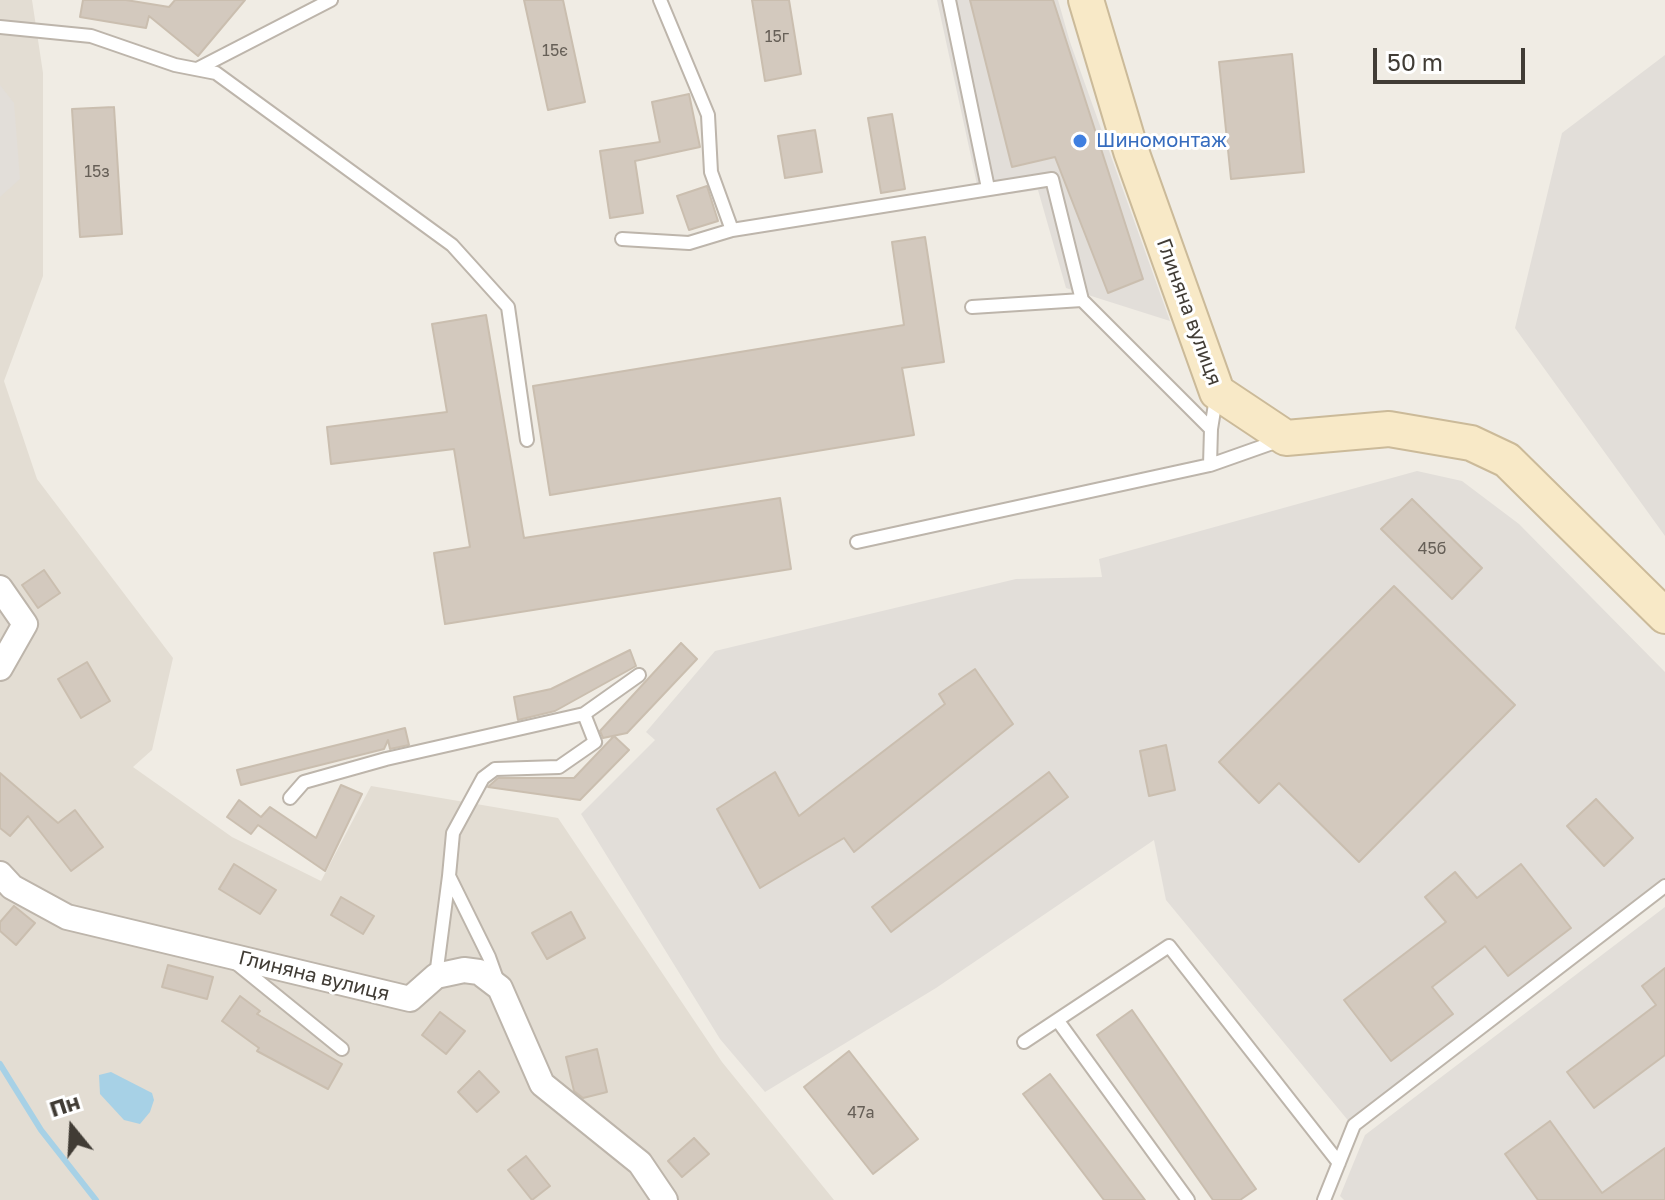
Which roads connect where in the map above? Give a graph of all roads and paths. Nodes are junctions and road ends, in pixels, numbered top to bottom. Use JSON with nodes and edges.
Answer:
{"nodes":[{"id":1,"x":331,"y":0,"type":"edge"},
{"id":2,"x":660,"y":0,"type":"edge"},
{"id":3,"x":949,"y":0,"type":"edge"},
{"id":4,"x":1086,"y":0,"type":"edge"},
{"id":5,"x":0,"y":27,"type":"edge"},
{"id":6,"x":197,"y":69,"type":"junction"},
{"id":7,"x":988,"y":188,"type":"junction"},
{"id":8,"x":732,"y":230,"type":"junction"},
{"id":9,"x":622,"y":239,"type":"dead end"},
{"id":10,"x":1082,"y":300,"type":"junction"},
{"id":11,"x":972,"y":307,"type":"dead end"},
{"id":12,"x":1217,"y":392,"type":"junction"},
{"id":13,"x":1211,"y":429,"type":"junction"},
{"id":14,"x":1286,"y":438,"type":"junction"},
{"id":15,"x":527,"y":440,"type":"dead end"},
{"id":16,"x":1210,"y":465,"type":"junction"},
{"id":17,"x":857,"y":542,"type":"dead end"},
{"id":18,"x":0,"y":588,"type":"edge"},
{"id":19,"x":1665,"y":616,"type":"edge"},
{"id":20,"x":0,"y":668,"type":"edge"},
{"id":21,"x":639,"y":675,"type":"dead end"},
{"id":22,"x":584,"y":714,"type":"junction"},
{"id":23,"x":290,"y":798,"type":"dead end"},
{"id":24,"x":0,"y":874,"type":"edge"},
{"id":25,"x":449,"y":876,"type":"junction"},
{"id":26,"x":1665,"y":886,"type":"edge"},
{"id":27,"x":226,"y":955,"type":"junction"},
{"id":28,"x":436,"y":976,"type":"junction"},
{"id":29,"x":500,"y":988,"type":"junction"},
{"id":30,"x":1058,"y":1021,"type":"junction"},
{"id":31,"x":1024,"y":1042,"type":"dead end"},
{"id":32,"x":342,"y":1049,"type":"dead end"},
{"id":33,"x":1339,"y":1163,"type":"junction"},
{"id":34,"x":665,"y":1200,"type":"edge"},
{"id":35,"x":1188,"y":1200,"type":"edge"},
{"id":36,"x":1324,"y":1200,"type":"edge"}],
"edges":[{"from":1,"to":6,"type":"lane"},
{"from":2,"to":8,"type":"lane"},
{"from":3,"to":7,"type":"lane"},
{"from":4,"to":12,"type":"street","name":"Глиняна вулиця"},
{"from":5,"to":6,"type":"lane"},
{"from":6,"to":15,"type":"lane"},
{"from":7,"to":8,"type":"lane"},
{"from":7,"to":10,"type":"lane"},
{"from":8,"to":9,"type":"lane"},
{"from":10,"to":11,"type":"lane"},
{"from":10,"to":13,"type":"lane"},
{"from":12,"to":13,"type":"lane"},
{"from":12,"to":14,"type":"street","name":"Глиняна вулиця"},
{"from":13,"to":16,"type":"lane"},
{"from":14,"to":16,"type":"lane"},
{"from":14,"to":19,"type":"street"},
{"from":16,"to":17,"type":"lane"},
{"from":18,"to":20,"type":"street"},
{"from":21,"to":22,"type":"lane"},
{"from":22,"to":23,"type":"lane"},
{"from":22,"to":25,"type":"lane"},
{"from":24,"to":27,"type":"street","name":"Глиняна вулиця"},
{"from":25,"to":28,"type":"lane"},
{"from":25,"to":29,"type":"lane"},
{"from":26,"to":33,"type":"lane"},
{"from":27,"to":28,"type":"street","name":"Глиняна вулиця"},
{"from":27,"to":32,"type":"lane"},
{"from":28,"to":29,"type":"street","name":"Глиняна вулиця"},
{"from":29,"to":34,"type":"street"},
{"from":30,"to":31,"type":"lane"},
{"from":30,"to":33,"type":"lane"},
{"from":30,"to":35,"type":"lane"},
{"from":33,"to":36,"type":"lane"}]}
